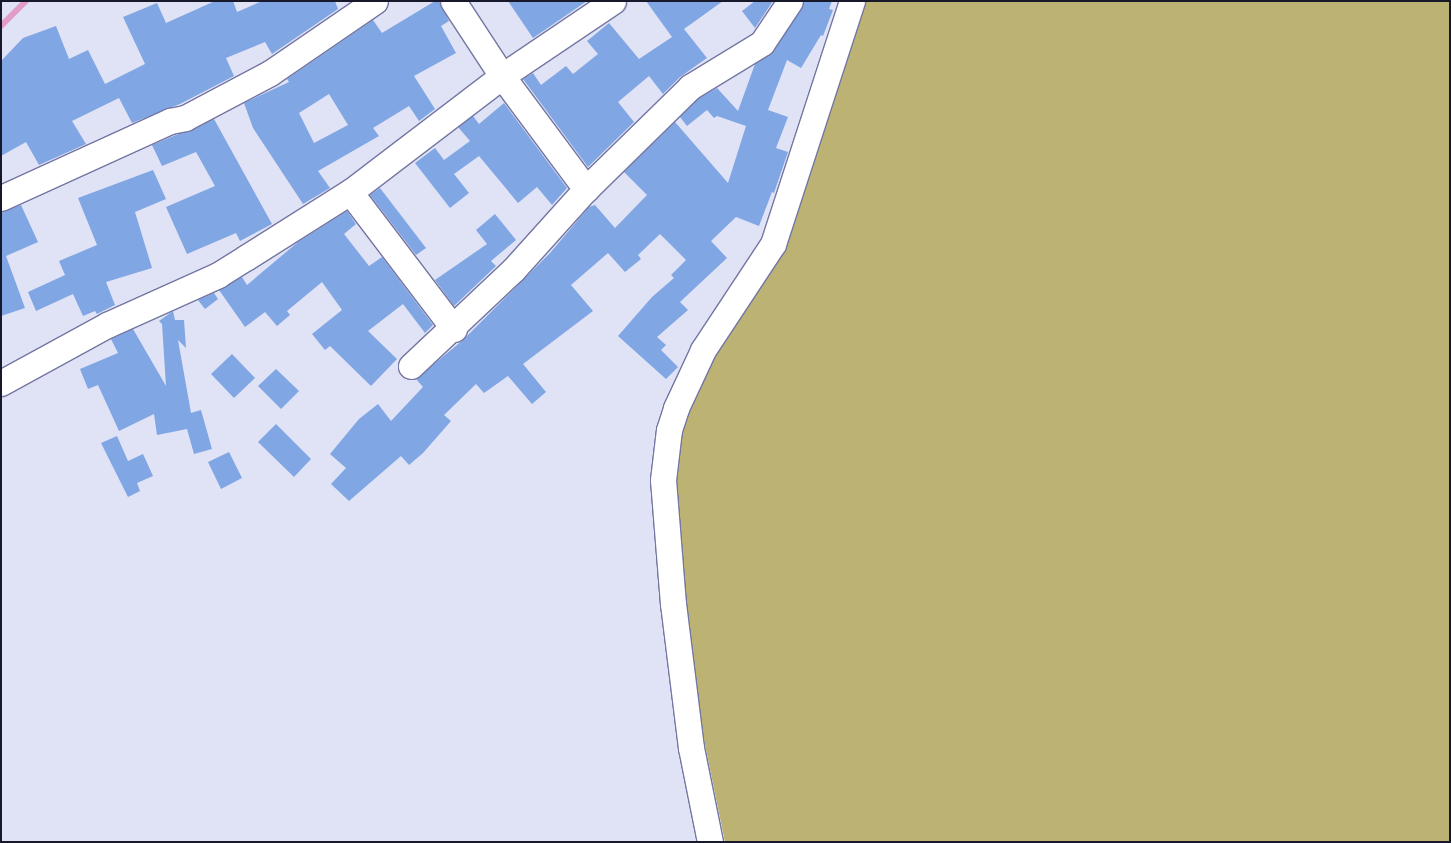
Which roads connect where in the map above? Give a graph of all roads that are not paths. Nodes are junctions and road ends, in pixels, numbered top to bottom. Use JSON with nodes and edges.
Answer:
{"nodes":[{"id":1,"x":375,"y":1,"type":"edge"},
{"id":2,"x":453,"y":1,"type":"edge"},
{"id":3,"x":613,"y":1,"type":"edge"},
{"id":4,"x":790,"y":1,"type":"edge"},
{"id":5,"x":852,"y":1,"type":"edge"},
{"id":6,"x":502,"y":76,"type":"junction"},
{"id":7,"x":586,"y":189,"type":"junction"},
{"id":8,"x":350,"y":192,"type":"junction"},
{"id":9,"x":1,"y":198,"type":"edge"},
{"id":10,"x":454,"y":329,"type":"junction"},
{"id":11,"x":412,"y":366,"type":"dead end"},
{"id":12,"x":1,"y":383,"type":"edge"},
{"id":13,"x":710,"y":842,"type":"edge"}],
"edges":[{"from":1,"to":9,"type":"street"},
{"from":2,"to":6,"type":"street"},
{"from":3,"to":6,"type":"street"},
{"from":4,"to":7,"type":"street"},
{"from":5,"to":13,"type":"street"},
{"from":6,"to":7,"type":"street"},
{"from":6,"to":8,"type":"street"},
{"from":7,"to":10,"type":"street"},
{"from":8,"to":10,"type":"street"},
{"from":8,"to":12,"type":"street"},
{"from":10,"to":11,"type":"street"}]}
